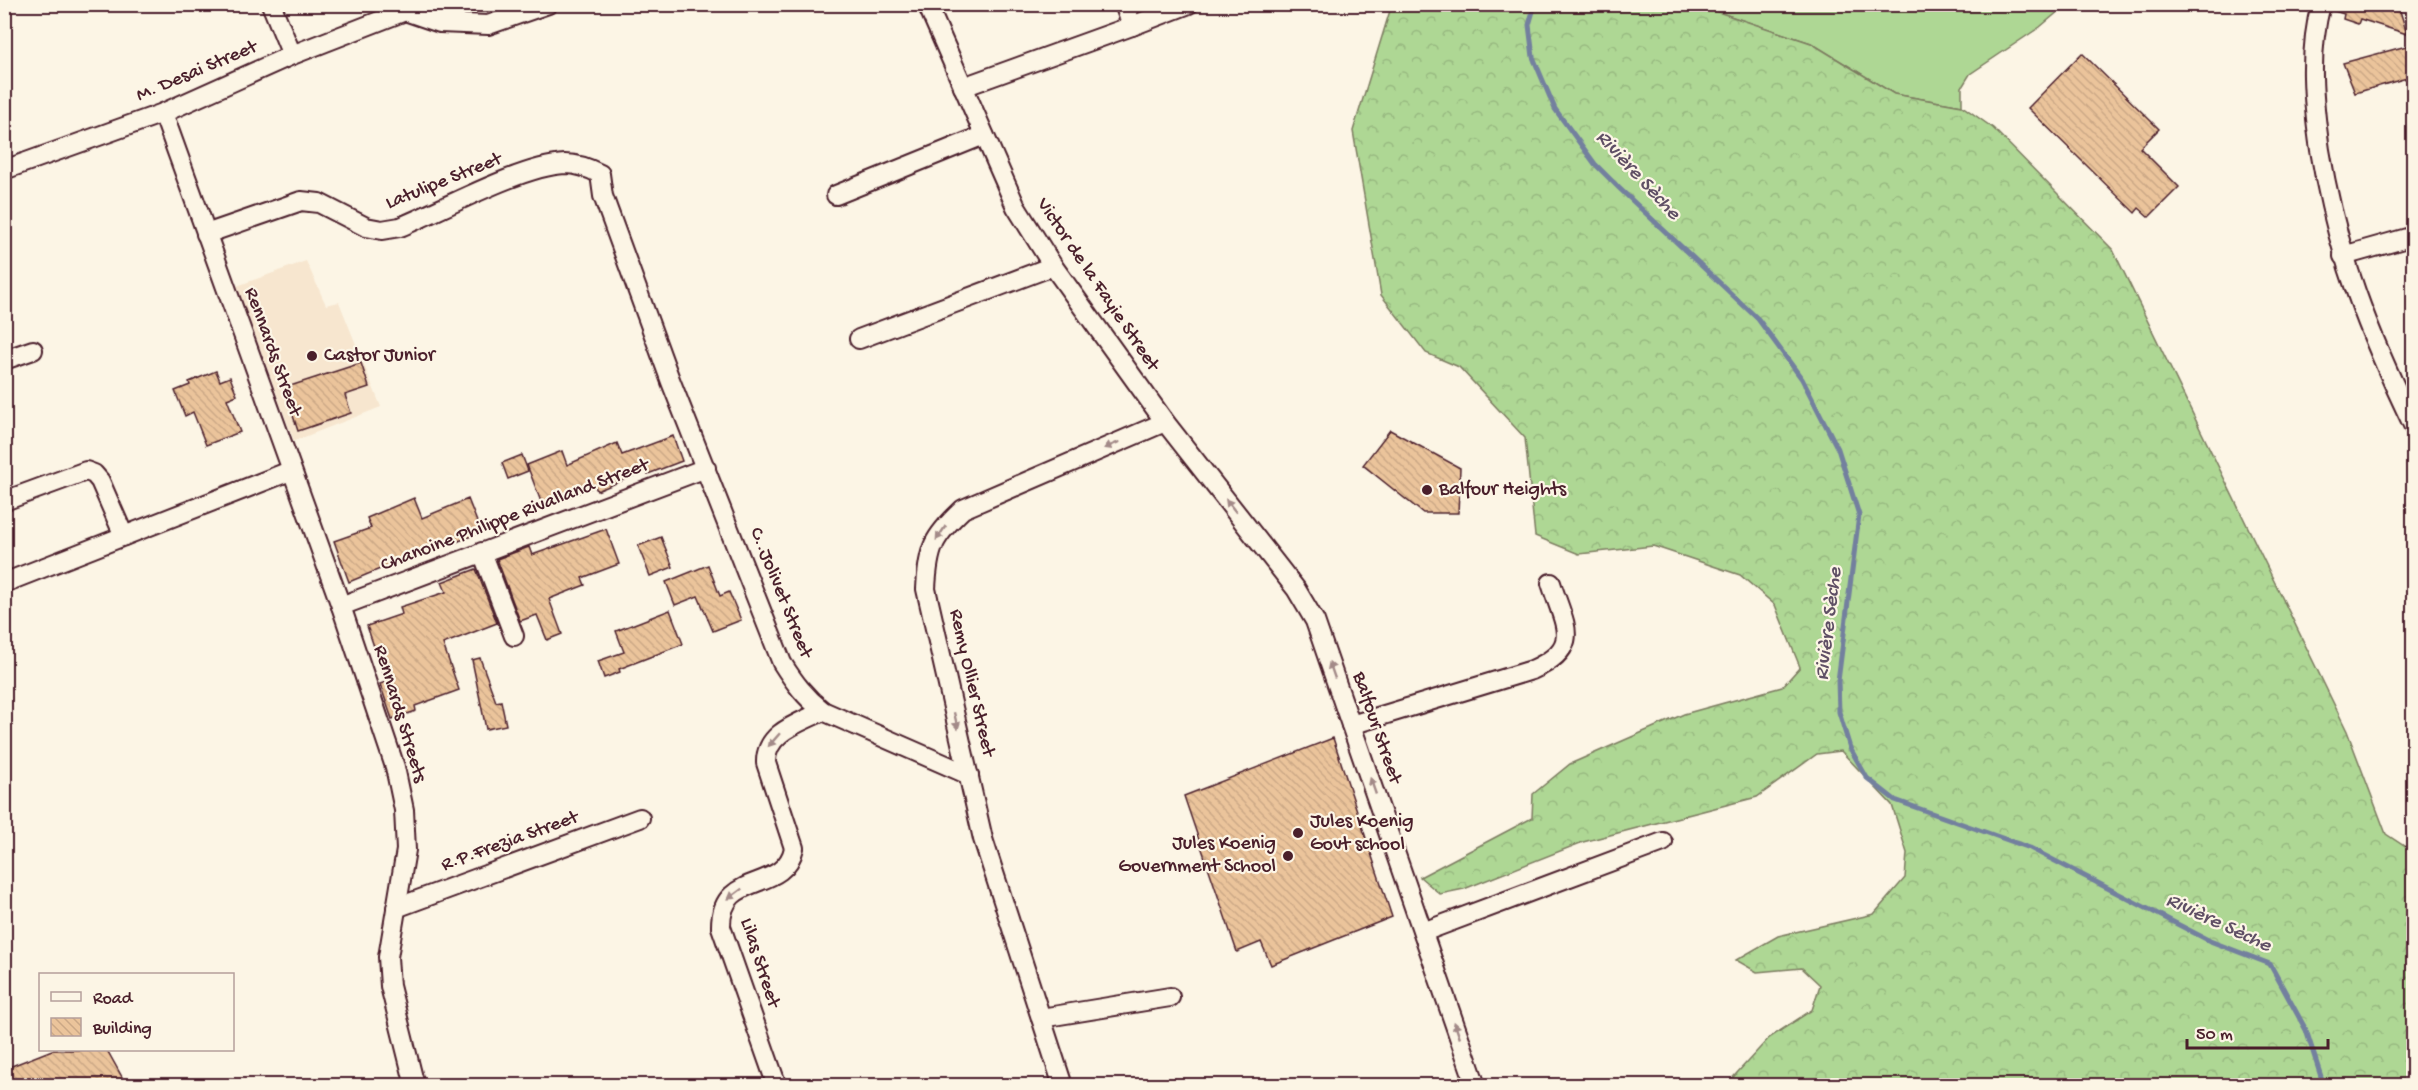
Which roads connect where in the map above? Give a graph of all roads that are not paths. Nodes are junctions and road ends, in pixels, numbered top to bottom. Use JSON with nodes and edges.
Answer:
{"nodes":[{"id":1,"x":271,"y":4,"type":"edge"},
{"id":2,"x":548,"y":4,"type":"edge"},
{"id":3,"x":927,"y":4,"type":"edge"},
{"id":4,"x":1124,"y":4,"type":"edge"},
{"id":5,"x":1189,"y":4,"type":"edge"},
{"id":6,"x":2321,"y":4,"type":"edge"},
{"id":7,"x":406,"y":7,"type":"edge"},
{"id":8,"x":1132,"y":26,"type":"junction"},
{"id":9,"x":292,"y":56,"type":"junction"},
{"id":10,"x":963,"y":87,"type":"junction"},
{"id":11,"x":163,"y":113,"type":"junction"},
{"id":12,"x":984,"y":135,"type":"junction"},
{"id":13,"x":4,"y":170,"type":"edge"},
{"id":14,"x":600,"y":174,"type":"joint"},
{"id":15,"x":836,"y":195,"type":"dead end"},
{"id":16,"x":206,"y":234,"type":"junction"},
{"id":17,"x":2414,"y":236,"type":"edge"},
{"id":18,"x":2343,"y":256,"type":"junction"},
{"id":19,"x":1053,"y":266,"type":"junction"},
{"id":20,"x":860,"y":339,"type":"dead end"},
{"id":21,"x":33,"y":350,"type":"dead end"},
{"id":22,"x":4,"y":360,"type":"edge"},
{"id":23,"x":1165,"y":422,"type":"junction"},
{"id":24,"x":2414,"y":427,"type":"edge"},
{"id":25,"x":706,"y":468,"type":"junction"},
{"id":26,"x":290,"y":471,"type":"junction"},
{"id":27,"x":8,"y":500,"type":"dead end"},
{"id":28,"x":124,"y":536,"type":"junction"},
{"id":29,"x":482,"y":552,"type":"junction"},
{"id":30,"x":4,"y":583,"type":"edge"},
{"id":31,"x":1551,"y":583,"type":"dead end"},
{"id":32,"x":341,"y":606,"type":"junction"},
{"id":33,"x":514,"y":636,"type":"dead end"},
{"id":34,"x":824,"y":711,"type":"junction"},
{"id":35,"x":1352,"y":725,"type":"junction"},
{"id":36,"x":969,"y":775,"type":"junction"},
{"id":37,"x":640,"y":818,"type":"dead end"},
{"id":38,"x":1663,"y":842,"type":"dead end"},
{"id":39,"x":396,"y":908,"type":"junction"},
{"id":40,"x":1423,"y":932,"type":"junction"},
{"id":41,"x":1170,"y":997,"type":"dead end"},
{"id":42,"x":1041,"y":1018,"type":"junction"},
{"id":43,"x":415,"y":1086,"type":"edge"},
{"id":44,"x":777,"y":1086,"type":"edge"},
{"id":45,"x":1063,"y":1086,"type":"edge"},
{"id":46,"x":1476,"y":1086,"type":"edge"}],
"edges":[{"from":1,"to":9,"type":"street"},
{"from":2,"to":7,"type":"street"},
{"from":3,"to":10,"type":"street","name":"Victor de la Fayie Street"},
{"from":4,"to":8,"type":"street"},
{"from":5,"to":8,"type":"street"},
{"from":6,"to":18,"type":"street"},
{"from":7,"to":9,"type":"street","name":"M. Desai Street"},
{"from":8,"to":10,"type":"street"},
{"from":9,"to":11,"type":"street","name":"M. Desai Street"},
{"from":10,"to":12,"type":"street","name":"Victor de la Fayie Street"},
{"from":11,"to":13,"type":"street","name":"M. Desai Street"},
{"from":11,"to":16,"type":"street","name":"Rennards Street"},
{"from":12,"to":15,"type":"street"},
{"from":12,"to":19,"type":"street","name":"Victor de la Fayie Street"},
{"from":14,"to":16,"type":"street","name":"Latulipe Street"},
{"from":14,"to":25,"type":"street","name":"C..Jolivet Street"},
{"from":16,"to":26,"type":"street","name":"Rennards Street"},
{"from":17,"to":18,"type":"street"},
{"from":18,"to":24,"type":"street"},
{"from":19,"to":20,"type":"street"},
{"from":19,"to":23,"type":"street","name":"Victor de la Fayie Street"},
{"from":21,"to":22,"type":"street"},
{"from":35,"to":23,"type":"street","name":"Balfour Street","one_way":true},
{"from":23,"to":36,"type":"street","name":"Remy Ollier Street","one_way":true},
{"from":25,"to":29,"type":"street","name":"Chanoine Philippe Rivalland Street"},
{"from":25,"to":34,"type":"street","name":"C..Jolivet Street"},
{"from":26,"to":28,"type":"street"},
{"from":26,"to":32,"type":"street","name":"Rennards Street"},
{"from":27,"to":28,"type":"street"},
{"from":28,"to":30,"type":"street"},
{"from":29,"to":32,"type":"street","name":"Chanoine Philippe Rivalland Street"},
{"from":29,"to":33,"type":"street"},
{"from":31,"to":35,"type":"street"},
{"from":32,"to":39,"type":"street","name":"Rennards Streets"},
{"from":34,"to":36,"type":"street","name":"C..Jolivet Street"},
{"from":34,"to":44,"type":"street","name":"Lilas Street","one_way":true},
{"from":40,"to":35,"type":"street","name":"Balfour Street","one_way":true},
{"from":36,"to":42,"type":"street","name":"Remy Ollier Street"},
{"from":37,"to":39,"type":"street","name":"R.P.Frezia Street"},
{"from":38,"to":40,"type":"street"},
{"from":39,"to":43,"type":"street","name":"Rennards Streets"},
{"from":46,"to":40,"type":"street","name":"Balfour Street","one_way":true},
{"from":41,"to":42,"type":"street"},
{"from":42,"to":45,"type":"street","name":"Remy Ollier Street"}]}
